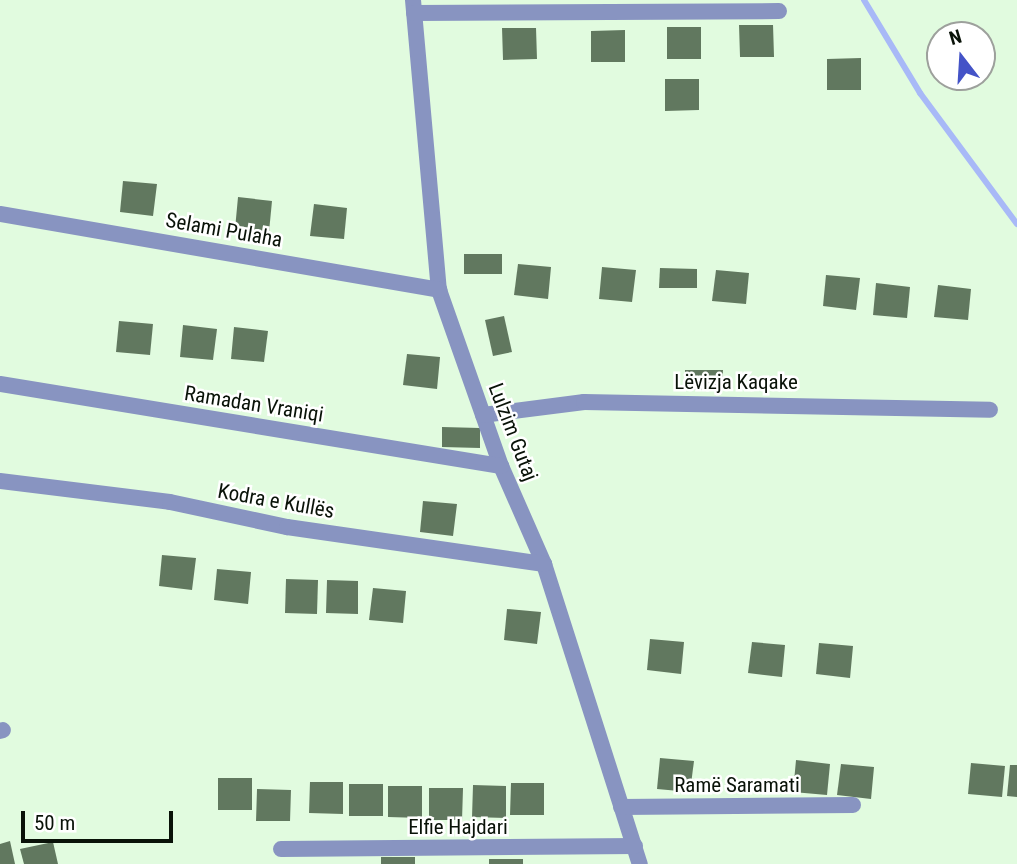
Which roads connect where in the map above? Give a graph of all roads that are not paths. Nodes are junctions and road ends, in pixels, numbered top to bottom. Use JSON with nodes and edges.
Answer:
{"nodes":[{"id":1,"x":414,"y":7,"type":"edge"},
{"id":2,"x":779,"y":11,"type":"dead end"},
{"id":3,"x":0,"y":214,"type":"edge"},
{"id":4,"x":439,"y":290,"type":"junction"},
{"id":5,"x":0,"y":384,"type":"edge"},
{"id":6,"x":990,"y":410,"type":"dead end"},
{"id":7,"x":483,"y":415,"type":"junction"},
{"id":8,"x":501,"y":466,"type":"junction"},
{"id":9,"x":0,"y":481,"type":"edge"},
{"id":10,"x":544,"y":564,"type":"junction"},
{"id":11,"x":853,"y":805,"type":"dead end"},
{"id":12,"x":621,"y":807,"type":"junction"},
{"id":13,"x":635,"y":846,"type":"junction"},
{"id":14,"x":281,"y":849,"type":"dead end"},
{"id":15,"x":640,"y":864,"type":"edge"}],
"edges":[{"from":1,"to":2,"type":"street"},
{"from":1,"to":4,"type":"street","name":"Lulzim Gutaj"},
{"from":3,"to":4,"type":"street","name":"Selami Pulaha"},
{"from":4,"to":7,"type":"street","name":"Lulzim Gutaj"},
{"from":5,"to":8,"type":"street","name":"Ramadan Vraniqi"},
{"from":6,"to":7,"type":"street","name":"Lëvizja Kaqake"},
{"from":7,"to":8,"type":"street","name":"Lulzim Gutaj"},
{"from":8,"to":10,"type":"street","name":"Lulzim Gutaj"},
{"from":9,"to":10,"type":"street","name":"Kodra e Kullës"},
{"from":10,"to":12,"type":"street","name":"Lulzim Gutaj"},
{"from":11,"to":12,"type":"street","name":"Ramë Saramati"},
{"from":12,"to":13,"type":"street","name":"Lulzim Gutaj"},
{"from":13,"to":14,"type":"street","name":"Elfie Hajdari"},
{"from":13,"to":15,"type":"street","name":"Lulzim Gutaj"}]}
